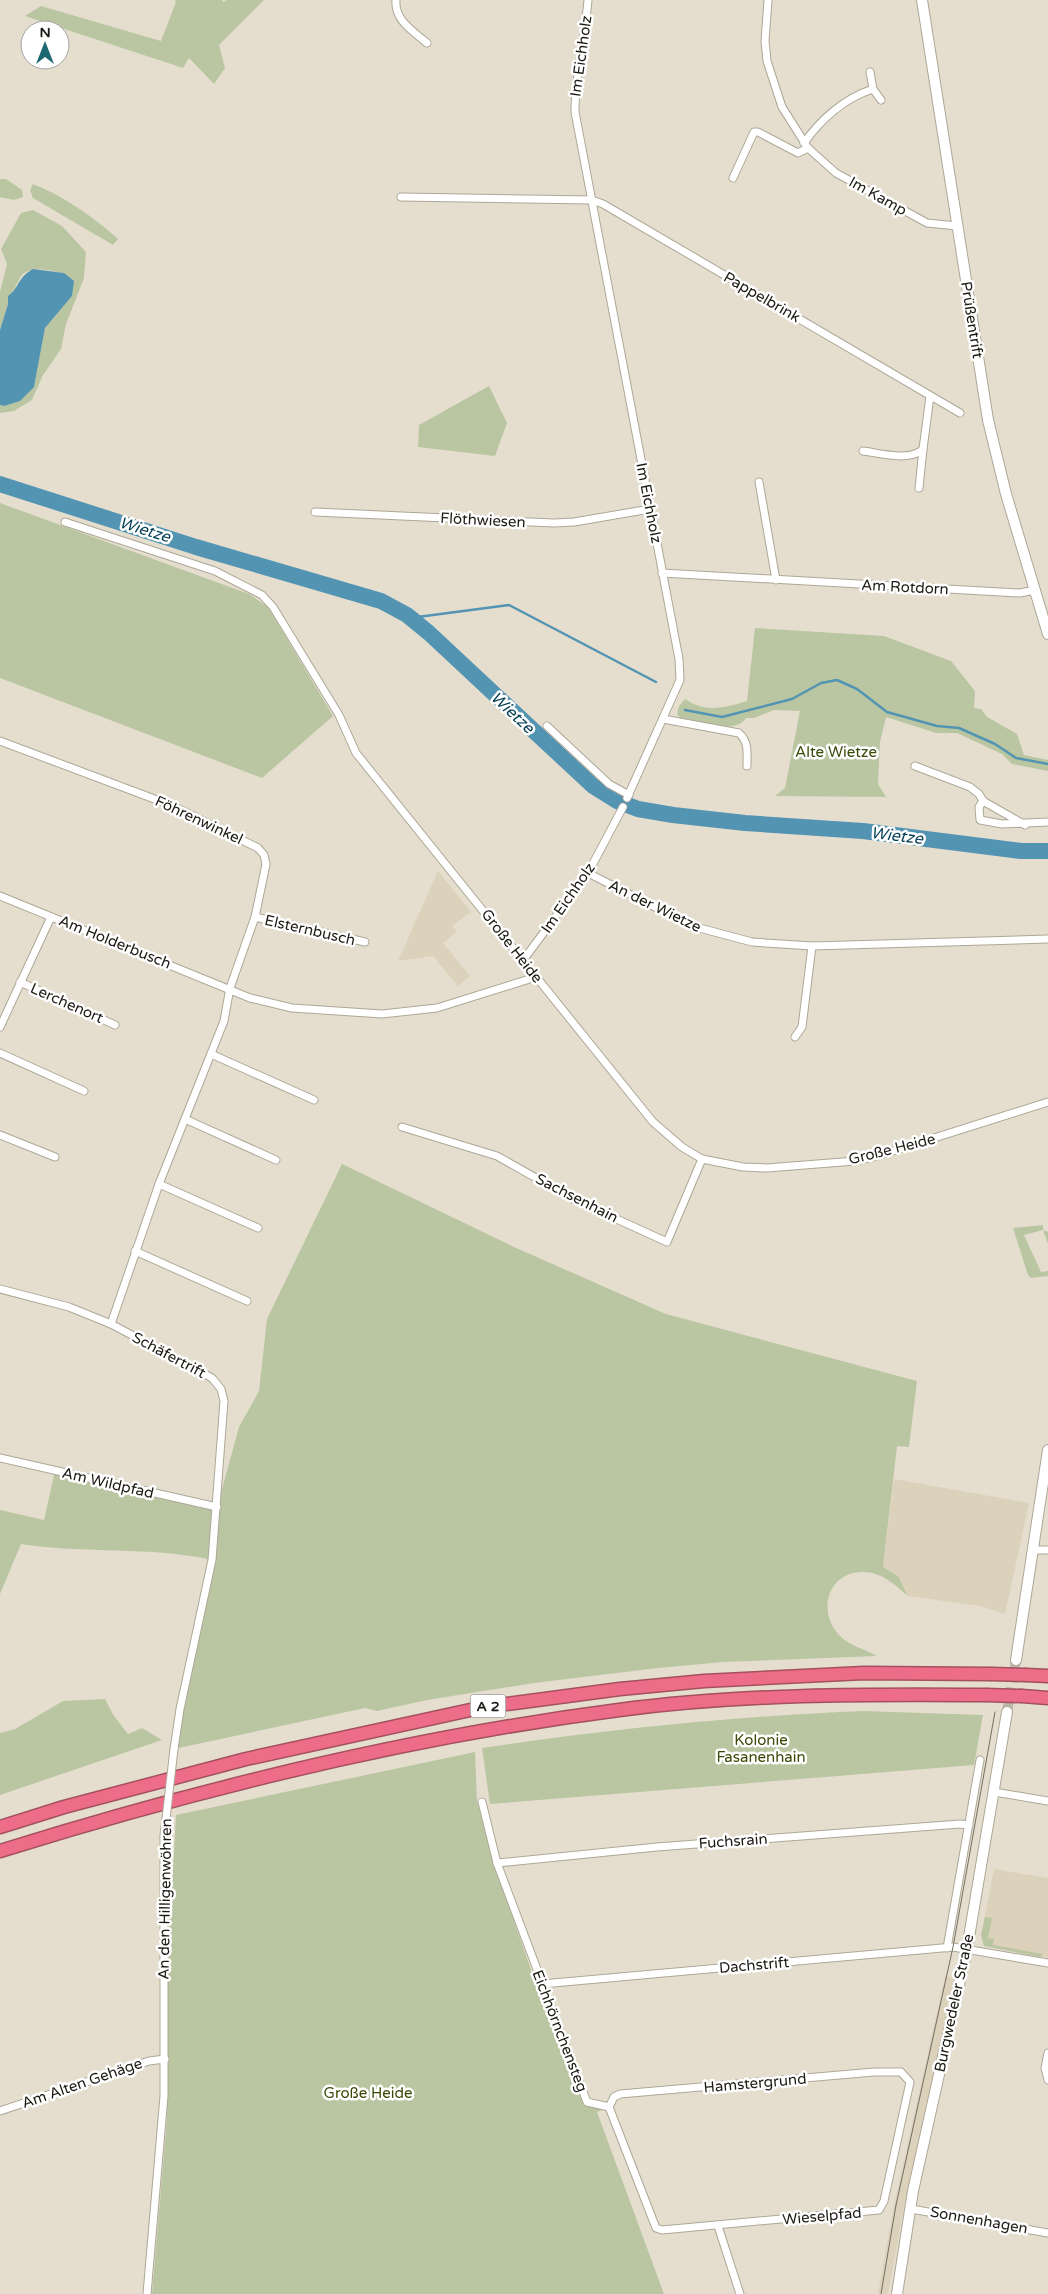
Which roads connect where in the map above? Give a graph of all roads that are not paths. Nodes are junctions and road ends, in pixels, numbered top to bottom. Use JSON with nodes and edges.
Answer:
{"nodes":[{"id":1,"x":396,"y":0,"type":"edge"},
{"id":2,"x":588,"y":0,"type":"edge"},
{"id":3,"x":768,"y":0,"type":"edge"},
{"id":4,"x":922,"y":0,"type":"edge"},
{"id":5,"x":427,"y":44,"type":"dead end"},
{"id":6,"x":870,"y":72,"type":"dead end"},
{"id":7,"x":873,"y":89,"type":"junction"},
{"id":8,"x":881,"y":100,"type":"dead end"},
{"id":9,"x":806,"y":145,"type":"junction"},
{"id":10,"x":733,"y":178,"type":"dead end"},
{"id":11,"x":401,"y":197,"type":"dead end"},
{"id":12,"x":592,"y":200,"type":"junction"},
{"id":13,"x":957,"y":226,"type":"junction"},
{"id":14,"x":930,"y":396,"type":"junction"},
{"id":15,"x":960,"y":413,"type":"dead end"},
{"id":16,"x":923,"y":449,"type":"junction"},
{"id":17,"x":863,"y":451,"type":"dead end"},
{"id":18,"x":759,"y":482,"type":"dead end"},
{"id":19,"x":919,"y":488,"type":"dead end"},
{"id":20,"x":650,"y":509,"type":"junction"},
{"id":21,"x":315,"y":512,"type":"dead end"},
{"id":22,"x":66,"y":522,"type":"dead end"},
{"id":23,"x":662,"y":573,"type":"junction"},
{"id":24,"x":776,"y":580,"type":"junction"},
{"id":25,"x":1035,"y":590,"type":"junction"},
{"id":26,"x":1048,"y":634,"type":"edge"},
{"id":27,"x":663,"y":719,"type":"junction"},
{"id":28,"x":546,"y":726,"type":"dead end"},
{"id":29,"x":0,"y":741,"type":"edge"},
{"id":30,"x":747,"y":766,"type":"dead end"},
{"id":31,"x":915,"y":766,"type":"dead end"},
{"id":32,"x":983,"y":801,"type":"junction"},
{"id":33,"x":623,"y":807,"type":"dead end"},
{"id":34,"x":1048,"y":822,"type":"edge"},
{"id":35,"x":1024,"y":824,"type":"junction"},
{"id":36,"x":588,"y":873,"type":"junction"},
{"id":37,"x":0,"y":896,"type":"edge"},
{"id":38,"x":51,"y":917,"type":"junction"},
{"id":39,"x":255,"y":917,"type":"junction"},
{"id":40,"x":1048,"y":939,"type":"edge"},
{"id":41,"x":365,"y":942,"type":"dead end"},
{"id":42,"x":812,"y":946,"type":"junction"},
{"id":43,"x":524,"y":959,"type":"junction"},
{"id":44,"x":536,"y":977,"type":"junction"},
{"id":45,"x":20,"y":982,"type":"junction"},
{"id":46,"x":230,"y":988,"type":"junction"},
{"id":47,"x":115,"y":1024,"type":"dead end"},
{"id":48,"x":0,"y":1027,"type":"edge"},
{"id":49,"x":795,"y":1038,"type":"dead end"},
{"id":50,"x":0,"y":1053,"type":"edge"},
{"id":51,"x":211,"y":1054,"type":"junction"},
{"id":52,"x":84,"y":1091,"type":"dead end"},
{"id":53,"x":314,"y":1100,"type":"dead end"},
{"id":54,"x":1048,"y":1102,"type":"edge"},
{"id":55,"x":184,"y":1119,"type":"junction"},
{"id":56,"x":402,"y":1127,"type":"dead end"},
{"id":57,"x":0,"y":1135,"type":"edge"},
{"id":58,"x":55,"y":1157,"type":"dead end"},
{"id":59,"x":702,"y":1159,"type":"junction"},
{"id":60,"x":276,"y":1160,"type":"dead end"},
{"id":61,"x":159,"y":1184,"type":"junction"},
{"id":62,"x":258,"y":1228,"type":"dead end"},
{"id":63,"x":135,"y":1251,"type":"junction"},
{"id":64,"x":0,"y":1289,"type":"edge"},
{"id":65,"x":247,"y":1300,"type":"dead end"},
{"id":66,"x":111,"y":1324,"type":"junction"},
{"id":67,"x":1048,"y":1450,"type":"edge"},
{"id":68,"x":0,"y":1458,"type":"edge"},
{"id":69,"x":217,"y":1507,"type":"junction"},
{"id":70,"x":1032,"y":1550,"type":"junction"},
{"id":71,"x":1048,"y":1550,"type":"edge"},
{"id":72,"x":1016,"y":1660,"type":"tunnel mouth"},
{"id":73,"x":1048,"y":1676,"type":"edge"},
{"id":74,"x":1048,"y":1698,"type":"edge"},
{"id":75,"x":1007,"y":1712,"type":"tunnel mouth"},
{"id":76,"x":980,"y":1760,"type":"dead end"},
{"id":77,"x":994,"y":1792,"type":"junction"},
{"id":78,"x":1048,"y":1801,"type":"edge"},
{"id":79,"x":482,"y":1802,"type":"dead end"},
{"id":80,"x":969,"y":1825,"type":"junction"},
{"id":81,"x":0,"y":1827,"type":"edge"},
{"id":82,"x":0,"y":1851,"type":"edge"},
{"id":83,"x":497,"y":1863,"type":"junction"},
{"id":84,"x":947,"y":1948,"type":"junction"},
{"id":85,"x":967,"y":1949,"type":"junction"},
{"id":86,"x":1048,"y":1962,"type":"edge"},
{"id":87,"x":542,"y":1984,"type":"junction"},
{"id":88,"x":1048,"y":2053,"type":"edge"},
{"id":89,"x":165,"y":2059,"type":"junction"},
{"id":90,"x":907,"y":2077,"type":"joint"},
{"id":91,"x":1048,"y":2080,"type":"edge"},
{"id":92,"x":609,"y":2107,"type":"junction"},
{"id":93,"x":0,"y":2111,"type":"edge"},
{"id":94,"x":911,"y":2208,"type":"junction"},
{"id":95,"x":718,"y":2226,"type":"junction"},
{"id":96,"x":1048,"y":2233,"type":"edge"},
{"id":97,"x":147,"y":2294,"type":"edge"},
{"id":98,"x":740,"y":2294,"type":"edge"},
{"id":99,"x":897,"y":2294,"type":"edge"}],
"edges":[{"from":1,"to":5,"type":"street"},
{"from":2,"to":12,"type":"street","name":"Im Eichholz"},
{"from":3,"to":9,"type":"street","name":"Im Kamp"},
{"from":4,"to":13,"type":"main road","name":"Prüßentrift"},
{"from":6,"to":7,"type":"street"},
{"from":7,"to":8,"type":"street"},
{"from":7,"to":9,"type":"street"},
{"from":9,"to":10,"type":"street"},
{"from":9,"to":13,"type":"street","name":"Im Kamp"},
{"from":11,"to":12,"type":"street"},
{"from":12,"to":14,"type":"street","name":"Pappelbrink"},
{"from":12,"to":20,"type":"street","name":"Im Eichholz"},
{"from":13,"to":25,"type":"main road","name":"Prüßentrift"},
{"from":14,"to":15,"type":"street","name":"Pappelbrink"},
{"from":14,"to":16,"type":"street"},
{"from":16,"to":17,"type":"street"},
{"from":16,"to":19,"type":"street"},
{"from":18,"to":24,"type":"street"},
{"from":20,"to":21,"type":"street","name":"Flöthwiesen"},
{"from":20,"to":23,"type":"street","name":"Im Eichholz"},
{"from":22,"to":43,"type":"street","name":"Große Heide"},
{"from":23,"to":24,"type":"street","name":"Am Rotdorn"},
{"from":23,"to":27,"type":"street","name":"Im Eichholz"},
{"from":24,"to":25,"type":"street","name":"Am Rotdorn"},
{"from":25,"to":26,"type":"main road","name":"Prüßentrift"},
{"from":27,"to":28,"type":"street","name":"Im Eichholz"},
{"from":27,"to":30,"type":"street"},
{"from":29,"to":39,"type":"street","name":"Föhrenwinkel"},
{"from":31,"to":32,"type":"street"},
{"from":32,"to":35,"type":"street"},
{"from":32,"to":35,"type":"street"},
{"from":33,"to":36,"type":"street","name":"Im Eichholz"},
{"from":34,"to":35,"type":"street"},
{"from":36,"to":42,"type":"street","name":"An der Wietze"},
{"from":36,"to":43,"type":"street","name":"Im Eichholz"},
{"from":37,"to":38,"type":"street","name":"Am Holderbusch"},
{"from":38,"to":45,"type":"street","name":"Lerchenort"},
{"from":38,"to":46,"type":"street","name":"Am Holderbusch"},
{"from":39,"to":41,"type":"street","name":"Elsternbusch"},
{"from":39,"to":46,"type":"street","name":"Föhrenwinkel"},
{"from":40,"to":42,"type":"street","name":"An der Wietze"},
{"from":42,"to":49,"type":"street"},
{"from":43,"to":44,"type":"street","name":"Große Heide"},
{"from":44,"to":46,"type":"street","name":"Am Holderbusch"},
{"from":44,"to":59,"type":"street","name":"Große Heide"},
{"from":45,"to":47,"type":"street","name":"Lerchenort"},
{"from":45,"to":48,"type":"street","name":"Lerchenort"},
{"from":46,"to":51,"type":"street","name":"Föhrenwinkel"},
{"from":50,"to":52,"type":"street"},
{"from":51,"to":53,"type":"street"},
{"from":51,"to":55,"type":"street","name":"Föhrenwinkel"},
{"from":54,"to":59,"type":"street","name":"Große Heide"},
{"from":55,"to":60,"type":"street"},
{"from":55,"to":61,"type":"street","name":"Föhrenwinkel"},
{"from":56,"to":59,"type":"street","name":"Sachsenhain"},
{"from":57,"to":58,"type":"street"},
{"from":61,"to":62,"type":"street"},
{"from":61,"to":63,"type":"street","name":"Föhrenwinkel"},
{"from":63,"to":65,"type":"street"},
{"from":63,"to":66,"type":"street","name":"Föhrenwinkel"},
{"from":64,"to":66,"type":"street","name":"Schäfertrift"},
{"from":66,"to":69,"type":"street","name":"Schäfertrift"},
{"from":67,"to":70,"type":"main road"},
{"from":68,"to":69,"type":"street","name":"Am Wildpfad"},
{"from":69,"to":89,"type":"street","name":"An den Hilligenwöhren","bridge":true},
{"from":70,"to":71,"type":"street"},
{"from":70,"to":72,"type":"main road"},
{"from":73,"to":81,"type":"highway","number":"A 2","bridge":true},
{"from":74,"to":82,"type":"highway","number":"A 2","bridge":true},
{"from":75,"to":77,"type":"main road","name":"Burgwedeler Straße"},
{"from":76,"to":80,"type":"street","name":"Burgwedeler Straße"},
{"from":77,"to":78,"type":"street"},
{"from":77,"to":85,"type":"main road","name":"Burgwedeler Straße"},
{"from":79,"to":83,"type":"street","name":"Eichhörnchensteg"},
{"from":80,"to":83,"type":"street","name":"Fuchsrain"},
{"from":80,"to":84,"type":"street","name":"Burgwedeler Straße"},
{"from":83,"to":87,"type":"street","name":"Eichhörnchensteg"},
{"from":84,"to":85,"type":"street","name":"Dachstrift"},
{"from":84,"to":87,"type":"street","name":"Dachstrift"},
{"from":85,"to":86,"type":"street","name":"Dachstrift"},
{"from":85,"to":94,"type":"main road","name":"Burgwedeler Straße"},
{"from":87,"to":92,"type":"street","name":"Eichhörnchensteg"},
{"from":88,"to":91,"type":"street"},
{"from":89,"to":93,"type":"street","name":"Am Alten Gehäge"},
{"from":89,"to":97,"type":"street","name":"An den Hilligenwöhren"},
{"from":90,"to":92,"type":"street","name":"Hamstergrund"},
{"from":90,"to":95,"type":"street","name":"Wieselpfad"},
{"from":92,"to":95,"type":"street"},
{"from":94,"to":96,"type":"street","name":"Sonnenhagen"},
{"from":94,"to":99,"type":"main road","name":"Burgwedeler Straße"},
{"from":95,"to":98,"type":"street"}]}
